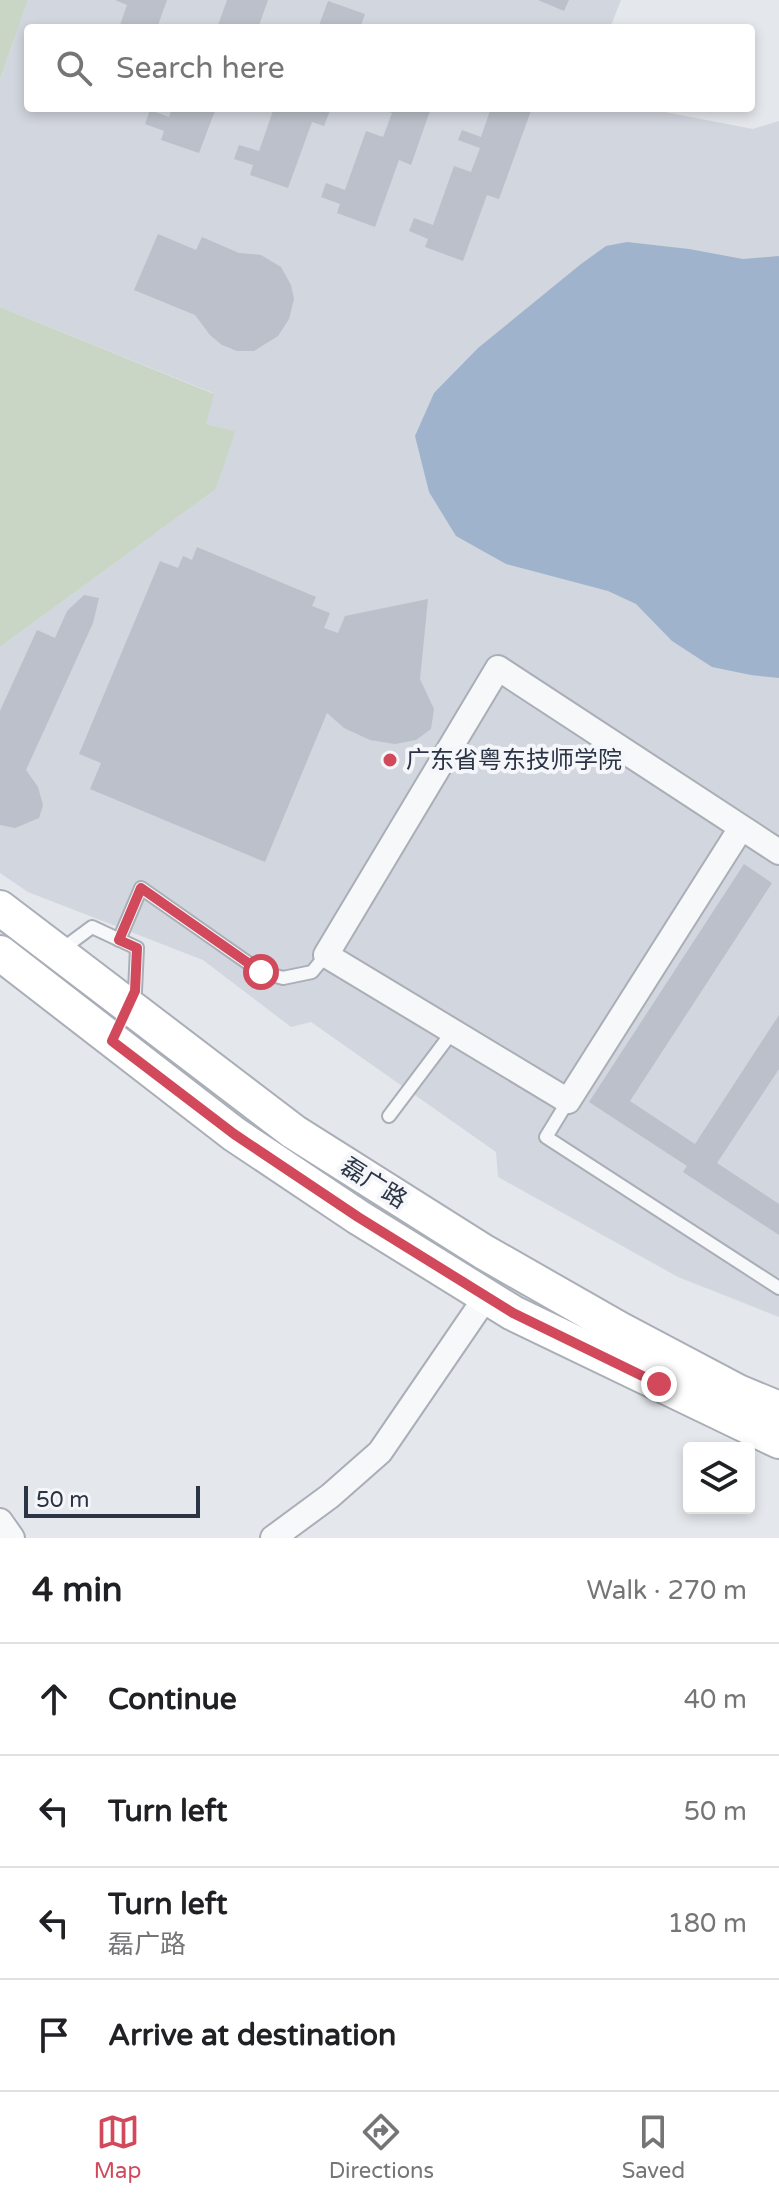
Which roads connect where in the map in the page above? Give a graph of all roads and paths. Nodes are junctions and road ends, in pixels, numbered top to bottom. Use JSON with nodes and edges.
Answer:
{"nodes":[{"id":1,"x":741,"y":828,"type":"junction"},
{"id":2,"x":779,"y":852,"type":"edge"},
{"id":3,"x":0,"y":908,"type":"edge"},
{"id":4,"x":119,"y":940,"type":"junction"},
{"id":5,"x":0,"y":953,"type":"edge"},
{"id":6,"x":326,"y":955,"type":"junction"},
{"id":7,"x":46,"y":965,"type":"junction"},
{"id":8,"x":128,"y":1005,"type":"junction"},
{"id":9,"x":453,"y":1031,"type":"junction"},
{"id":10,"x":112,"y":1041,"type":"junction"},
{"id":11,"x":568,"y":1101,"type":"junction"},
{"id":12,"x":389,"y":1116,"type":"dead end"},
{"id":13,"x":779,"y":1288,"type":"edge"},
{"id":14,"x":486,"y":1297,"type":"junction"},
{"id":15,"x":779,"y":1409,"type":"edge"},
{"id":16,"x":779,"y":1441,"type":"edge"},
{"id":17,"x":0,"y":1521,"type":"edge"},
{"id":18,"x":12,"y":1538,"type":"edge"},
{"id":19,"x":273,"y":1538,"type":"edge"}],
"edges":[{"from":1,"to":2,"type":"street"},
{"from":1,"to":6,"type":"street"},
{"from":1,"to":11,"type":"street"},
{"from":3,"to":7,"type":"street","name":"磊广路"},
{"from":4,"to":6,"type":"lane"},
{"from":4,"to":7,"type":"lane"},
{"from":4,"to":8,"type":"lane"},
{"from":5,"to":7,"type":"street","name":"磊广路"},
{"from":6,"to":9,"type":"street"},
{"from":7,"to":8,"type":"street","name":"磊广路"},
{"from":7,"to":10,"type":"street","name":"磊广路"},
{"from":8,"to":10,"type":"lane"},
{"from":8,"to":15,"type":"street","name":"磊广路"},
{"from":9,"to":11,"type":"street"},
{"from":9,"to":12,"type":"lane"},
{"from":10,"to":14,"type":"street","name":"磊广路"},
{"from":11,"to":13,"type":"lane"},
{"from":14,"to":16,"type":"street","name":"磊广路"},
{"from":14,"to":19,"type":"street"},
{"from":17,"to":18,"type":"street"}]}
